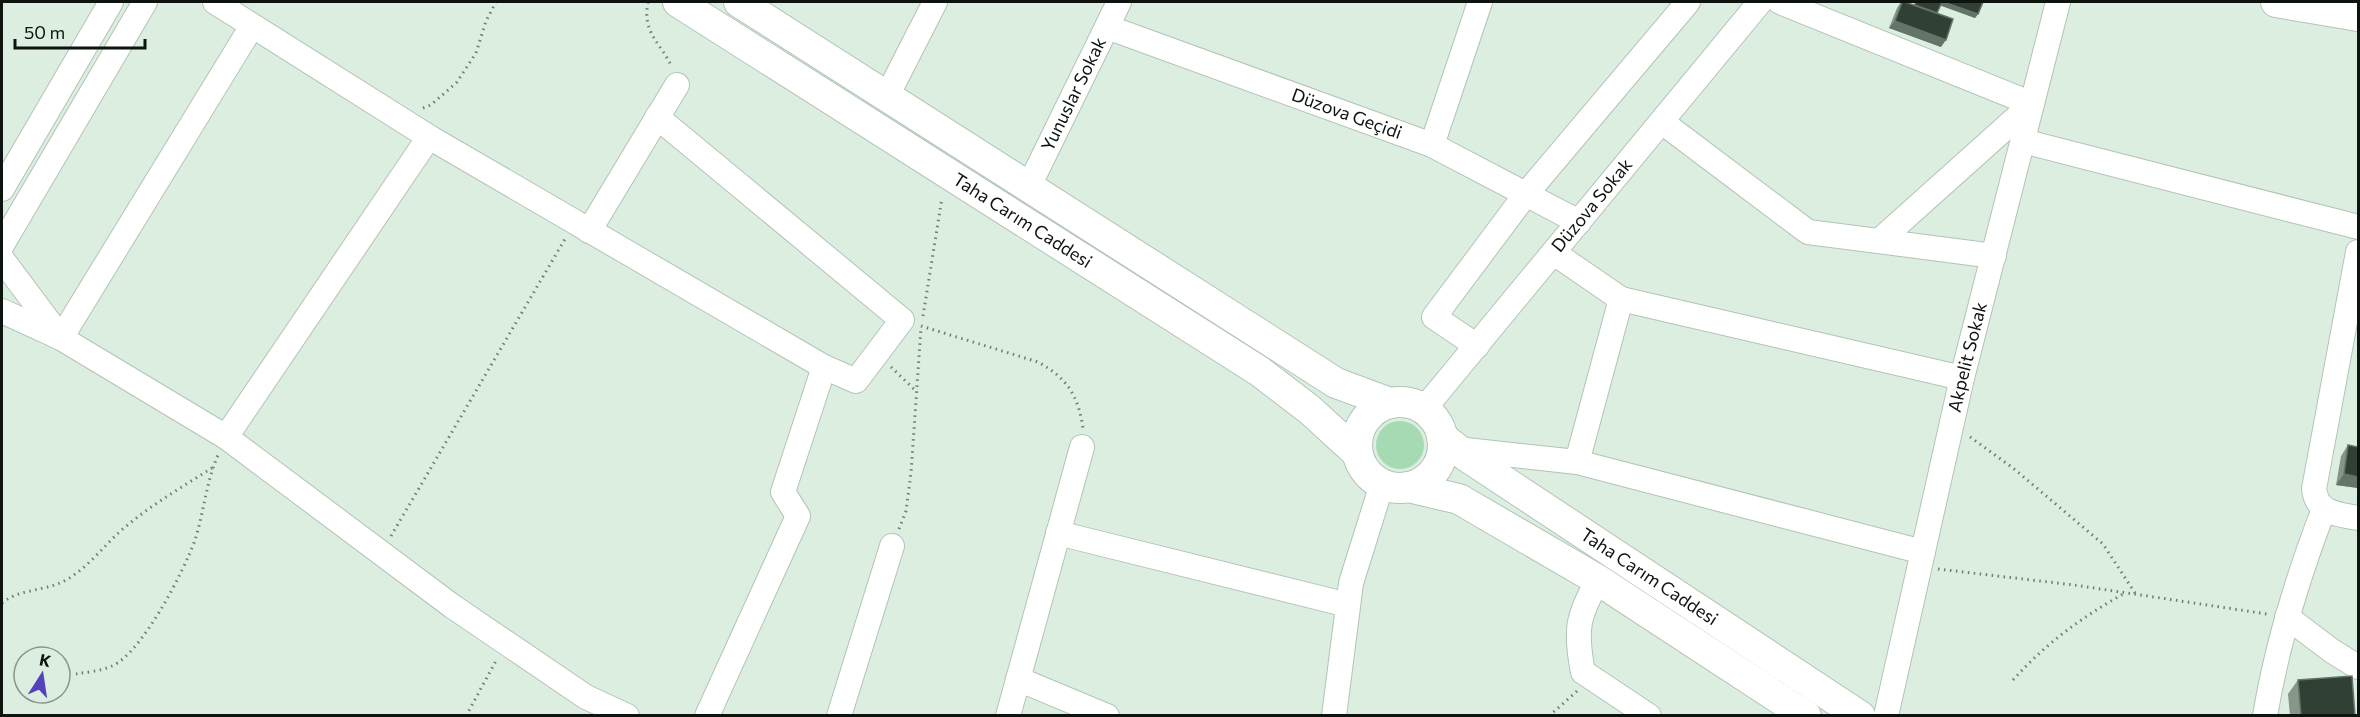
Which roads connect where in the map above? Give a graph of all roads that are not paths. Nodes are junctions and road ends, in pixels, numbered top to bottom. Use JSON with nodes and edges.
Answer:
{"nodes":[{"id":1,"x":111,"y":2,"type":"edge"},
{"id":2,"x":145,"y":2,"type":"edge"},
{"id":3,"x":215,"y":2,"type":"edge"},
{"id":4,"x":678,"y":2,"type":"edge"},
{"id":5,"x":739,"y":2,"type":"edge"},
{"id":6,"x":935,"y":2,"type":"edge"},
{"id":7,"x":1480,"y":2,"type":"edge"},
{"id":8,"x":1688,"y":2,"type":"edge"},
{"id":9,"x":1760,"y":2,"type":"edge"},
{"id":10,"x":1780,"y":2,"type":"edge"},
{"id":11,"x":2058,"y":2,"type":"edge"},
{"id":12,"x":2276,"y":2,"type":"edge"},
{"id":13,"x":1111,"y":9,"type":"edge"},
{"id":14,"x":2358,"y":16,"type":"edge"},
{"id":15,"x":252,"y":26,"type":"junction"},
{"id":16,"x":676,"y":85,"type":"road end"},
{"id":17,"x":887,"y":96,"type":"junction"},
{"id":18,"x":2032,"y":104,"type":"junction"},
{"id":19,"x":657,"y":117,"type":"junction"},
{"id":20,"x":1662,"y":122,"type":"junction"},
{"id":21,"x":429,"y":137,"type":"junction"},
{"id":22,"x":2023,"y":141,"type":"junction"},
{"id":23,"x":1432,"y":145,"type":"junction"},
{"id":24,"x":1029,"y":186,"type":"junction"},
{"id":25,"x":2,"y":189,"type":"edge"},
{"id":26,"x":1526,"y":194,"type":"junction"},
{"id":27,"x":1579,"y":222,"type":"junction"},
{"id":28,"x":582,"y":226,"type":"junction"},
{"id":29,"x":2358,"y":227,"type":"edge"},
{"id":30,"x":1879,"y":241,"type":"junction"},
{"id":31,"x":2358,"y":252,"type":"edge"},
{"id":32,"x":1554,"y":253,"type":"junction"},
{"id":33,"x":1994,"y":256,"type":"junction"},
{"id":34,"x":2,"y":259,"type":"edge"},
{"id":35,"x":1621,"y":299,"type":"junction"},
{"id":36,"x":2,"y":311,"type":"edge"},
{"id":37,"x":2353,"y":314,"type":"edge"},
{"id":38,"x":61,"y":338,"type":"junction"},
{"id":39,"x":1477,"y":346,"type":"junction"},
{"id":40,"x":824,"y":367,"type":"junction"},
{"id":41,"x":1962,"y":378,"type":"junction"},
{"id":42,"x":1390,"y":403,"type":"junction"},
{"id":43,"x":1424,"y":409,"type":"junction"},
{"id":44,"x":226,"y":437,"type":"junction"},
{"id":45,"x":1450,"y":443,"type":"junction"},
{"id":46,"x":1082,"y":447,"type":"road end"},
{"id":47,"x":1357,"y":453,"type":"junction"},
{"id":48,"x":1577,"y":462,"type":"junction"},
{"id":49,"x":1395,"y":485,"type":"junction"},
{"id":50,"x":2324,"y":509,"type":"junction"},
{"id":51,"x":2358,"y":518,"type":"edge"},
{"id":52,"x":1058,"y":533,"type":"junction"},
{"id":53,"x":892,"y":546,"type":"road end"},
{"id":54,"x":1922,"y":559,"type":"junction"},
{"id":55,"x":1598,"y":580,"type":"junction"},
{"id":56,"x":1348,"y":605,"type":"junction"},
{"id":57,"x":2287,"y":617,"type":"junction"},
{"id":58,"x":2358,"y":667,"type":"edge"},
{"id":59,"x":1018,"y":679,"type":"junction"},
{"id":60,"x":627,"y":716,"type":"edge"},
{"id":61,"x":707,"y":716,"type":"edge"},
{"id":62,"x":839,"y":716,"type":"edge"},
{"id":63,"x":1008,"y":716,"type":"edge"},
{"id":64,"x":1107,"y":716,"type":"edge"},
{"id":65,"x":1334,"y":716,"type":"edge"},
{"id":66,"x":1649,"y":716,"type":"edge"},
{"id":67,"x":1806,"y":716,"type":"edge"},
{"id":68,"x":1860,"y":716,"type":"edge"},
{"id":69,"x":1886,"y":716,"type":"edge"},
{"id":70,"x":2265,"y":716,"type":"edge"}],
"edges":[{"from":1,"to":25,"type":"street"},
{"from":2,"to":34,"type":"street"},
{"from":3,"to":15,"type":"street"},
{"from":4,"to":47,"type":"main road","name":"Taha Carım Caddesi"},
{"from":5,"to":17,"type":"main road","name":"Taha Carım Caddesi"},
{"from":6,"to":17,"type":"street"},
{"from":7,"to":23,"type":"street"},
{"from":8,"to":26,"type":"street"},
{"from":9,"to":20,"type":"street","name":"Düzova Sokak"},
{"from":10,"to":18,"type":"street"},
{"from":11,"to":18,"type":"street","name":"Akpelit Sokak"},
{"from":12,"to":14,"type":"main road"},
{"from":13,"to":23,"type":"street","name":"Düzova Geçidi"},
{"from":13,"to":24,"type":"street","name":"Yunuslar Sokak"},
{"from":15,"to":21,"type":"street"},
{"from":15,"to":38,"type":"street"},
{"from":16,"to":19,"type":"street"},
{"from":17,"to":24,"type":"main road","name":"Taha Carım Caddesi"},
{"from":18,"to":22,"type":"street","name":"Akpelit Sokak"},
{"from":18,"to":30,"type":"street"},
{"from":19,"to":28,"type":"street"},
{"from":19,"to":40,"type":"street"},
{"from":20,"to":27,"type":"street","name":"Düzova Sokak"},
{"from":20,"to":30,"type":"street"},
{"from":21,"to":28,"type":"street"},
{"from":21,"to":44,"type":"street"},
{"from":22,"to":29,"type":"street"},
{"from":22,"to":33,"type":"street","name":"Akpelit Sokak"},
{"from":23,"to":26,"type":"street","name":"Düzova Geçidi"},
{"from":24,"to":42,"type":"main road","name":"Taha Carım Caddesi"},
{"from":26,"to":27,"type":"street","name":"Düzova Geçidi"},
{"from":26,"to":39,"type":"street"},
{"from":27,"to":32,"type":"street","name":"Düzova Sokak"},
{"from":28,"to":40,"type":"street"},
{"from":30,"to":33,"type":"street"},
{"from":31,"to":37,"type":"street"},
{"from":32,"to":35,"type":"street"},
{"from":32,"to":39,"type":"street","name":"Düzova Sokak"},
{"from":33,"to":41,"type":"street","name":"Akpelit Sokak"},
{"from":34,"to":38,"type":"street"},
{"from":35,"to":41,"type":"street"},
{"from":35,"to":48,"type":"street"},
{"from":36,"to":38,"type":"street"},
{"from":37,"to":50,"type":"street"},
{"from":38,"to":44,"type":"street"},
{"from":39,"to":43,"type":"street","name":"Düzova Sokak"},
{"from":40,"to":61,"type":"street"},
{"from":41,"to":54,"type":"street","name":"Akpelit Sokak"},
{"from":42,"to":43,"type":"main road"},
{"from":42,"to":47,"type":"main road"},
{"from":43,"to":45,"type":"main road"},
{"from":44,"to":60,"type":"street"},
{"from":45,"to":48,"type":"street"},
{"from":45,"to":49,"type":"main road"},
{"from":45,"to":68,"type":"main road","name":"Taha Carım Caddesi"},
{"from":46,"to":52,"type":"street"},
{"from":47,"to":49,"type":"main road"},
{"from":48,"to":54,"type":"street"},
{"from":49,"to":55,"type":"main road","name":"Taha Carım Caddesi"},
{"from":49,"to":56,"type":"street"},
{"from":50,"to":51,"type":"street"},
{"from":50,"to":57,"type":"street"},
{"from":52,"to":56,"type":"street"},
{"from":52,"to":59,"type":"street"},
{"from":53,"to":62,"type":"street"},
{"from":54,"to":69,"type":"street","name":"Akpelit Sokak"},
{"from":55,"to":66,"type":"street"},
{"from":55,"to":67,"type":"main road","name":"Taha Carım Caddesi"},
{"from":56,"to":65,"type":"street"},
{"from":57,"to":58,"type":"street"},
{"from":57,"to":70,"type":"street"},
{"from":59,"to":63,"type":"street"},
{"from":59,"to":64,"type":"street"}]}
